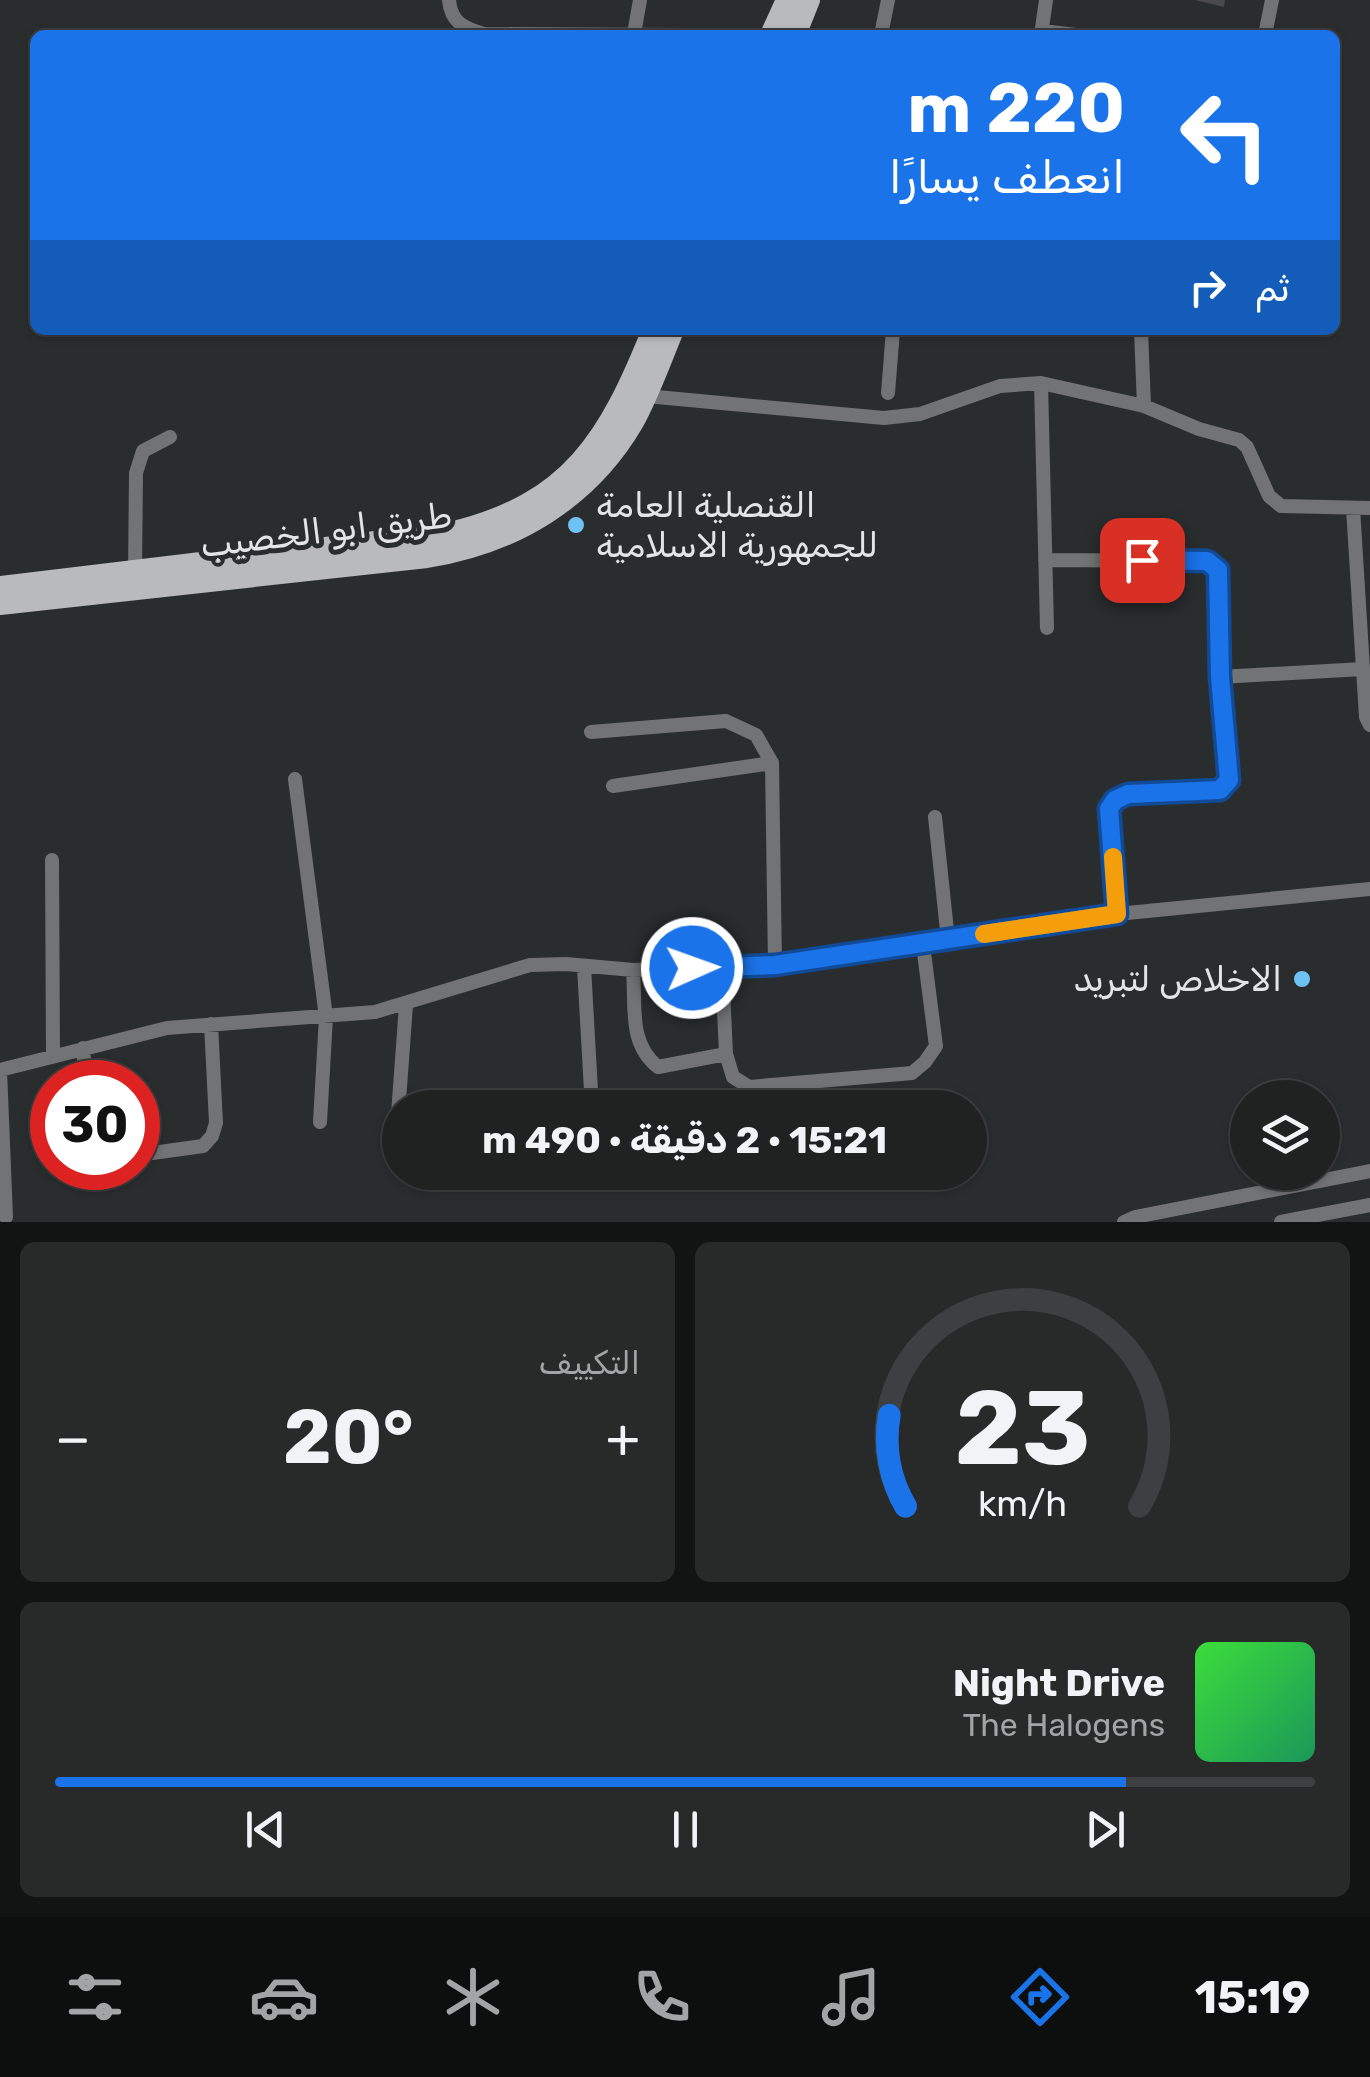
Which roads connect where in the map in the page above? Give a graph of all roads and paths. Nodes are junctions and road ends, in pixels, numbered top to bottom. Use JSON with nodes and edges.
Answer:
{"nodes":[{"id":1,"x":449,"y":0,"type":"edge"},
{"id":2,"x":640,"y":0,"type":"edge"},
{"id":3,"x":787,"y":0,"type":"edge"},
{"id":4,"x":809,"y":0,"type":"edge"},
{"id":5,"x":888,"y":0,"type":"edge"},
{"id":6,"x":1046,"y":0,"type":"edge"},
{"id":7,"x":1272,"y":0,"type":"edge"},
{"id":8,"x":458,"y":30,"type":"edge"},
{"id":9,"x":635,"y":30,"type":"edge"},
{"id":10,"x":773,"y":30,"type":"edge"},
{"id":11,"x":796,"y":30,"type":"edge"},
{"id":12,"x":882,"y":30,"type":"edge"},
{"id":13,"x":1041,"y":30,"type":"edge"},
{"id":14,"x":1266,"y":30,"type":"edge"},
{"id":15,"x":651,"y":335,"type":"edge"},
{"id":16,"x":671,"y":335,"type":"edge"},
{"id":17,"x":893,"y":335,"type":"edge"},
{"id":18,"x":1141,"y":335,"type":"edge"},
{"id":19,"x":1041,"y":382,"type":"junction"},
{"id":20,"x":888,"y":392,"type":"dead end"},
{"id":21,"x":646,"y":396,"type":"junction"},
{"id":22,"x":1144,"y":406,"type":"junction"},
{"id":23,"x":170,"y":437,"type":"dead end"},
{"id":24,"x":1353,"y":508,"type":"junction"},
{"id":25,"x":1370,"y":508,"type":"edge"},
{"id":26,"x":1045,"y":560,"type":"junction"},
{"id":27,"x":134,"y":571,"type":"junction"},
{"id":28,"x":0,"y":587,"type":"edge"},
{"id":29,"x":0,"y":604,"type":"edge"},
{"id":30,"x":1047,"y":628,"type":"dead end"},
{"id":31,"x":1363,"y":669,"type":"junction"},
{"id":32,"x":1220,"y":677,"type":"junction"},
{"id":33,"x":1370,"y":725,"type":"edge"},
{"id":34,"x":591,"y":732,"type":"dead end"},
{"id":35,"x":772,"y":763,"type":"junction"},
{"id":36,"x":295,"y":780,"type":"dead end"},
{"id":37,"x":613,"y":786,"type":"dead end"},
{"id":38,"x":935,"y":817,"type":"dead end"},
{"id":39,"x":52,"y":860,"type":"dead end"},
{"id":40,"x":1370,"y":890,"type":"edge"},
{"id":41,"x":1117,"y":914,"type":"junction"},
{"id":42,"x":948,"y":940,"type":"junction"},
{"id":43,"x":923,"y":945,"type":"junction"},
{"id":44,"x":775,"y":965,"type":"junction"},
{"id":45,"x":584,"y":967,"type":"junction"},
{"id":46,"x":722,"y":967,"type":"junction"},
{"id":47,"x":634,"y":970,"type":"junction"},
{"id":48,"x":406,"y":1005,"type":"junction"},
{"id":49,"x":326,"y":1017,"type":"junction"},
{"id":50,"x":211,"y":1024,"type":"junction"},
{"id":51,"x":83,"y":1048,"type":"junction"},
{"id":52,"x":726,"y":1054,"type":"junction"},
{"id":53,"x":54,"y":1056,"type":"junction"},
{"id":54,"x":84,"y":1060,"type":"edge"},
{"id":55,"x":0,"y":1070,"type":"edge"},
{"id":56,"x":400,"y":1090,"type":"edge"},
{"id":57,"x":591,"y":1090,"type":"edge"},
{"id":58,"x":320,"y":1122,"type":"dead end"},
{"id":59,"x":160,"y":1152,"type":"edge"},
{"id":60,"x":1370,"y":1171,"type":"edge"},
{"id":61,"x":1370,"y":1205,"type":"edge"},
{"id":62,"x":6,"y":1217,"type":"dead end"},
{"id":63,"x":1124,"y":1222,"type":"edge"},
{"id":64,"x":1282,"y":1222,"type":"edge"}],
"edges":[{"from":1,"to":8,"type":"street"},
{"from":2,"to":9,"type":"street"},
{"from":3,"to":10,"type":"main road"},
{"from":4,"to":11,"type":"main road"},
{"from":5,"to":12,"type":"street"},
{"from":6,"to":13,"type":"street"},
{"from":7,"to":14,"type":"street"},
{"from":15,"to":27,"type":"main road","name":"طريق ابو الخصيب"},
{"from":16,"to":21,"type":"main road","name":"طريق ابو الخصيب"},
{"from":17,"to":20,"type":"street"},
{"from":18,"to":22,"type":"street"},
{"from":19,"to":21,"type":"street"},
{"from":19,"to":22,"type":"street"},
{"from":19,"to":26,"type":"street"},
{"from":21,"to":29,"type":"main road","name":"طريق ابو الخصيب"},
{"from":22,"to":24,"type":"street"},
{"from":23,"to":27,"type":"street"},
{"from":24,"to":25,"type":"street"},
{"from":24,"to":31,"type":"street"},
{"from":26,"to":30,"type":"street"},
{"from":26,"to":32,"type":"street"},
{"from":27,"to":28,"type":"main road","name":"طريق ابو الخصيب"},
{"from":31,"to":32,"type":"street"},
{"from":31,"to":33,"type":"street"},
{"from":32,"to":41,"type":"street"},
{"from":34,"to":35,"type":"street"},
{"from":35,"to":37,"type":"street"},
{"from":35,"to":44,"type":"street"},
{"from":36,"to":49,"type":"street"},
{"from":38,"to":42,"type":"street"},
{"from":39,"to":53,"type":"street"},
{"from":40,"to":41,"type":"street"},
{"from":41,"to":42,"type":"street"},
{"from":42,"to":43,"type":"street"},
{"from":43,"to":44,"type":"street"},
{"from":43,"to":52,"type":"street"},
{"from":44,"to":46,"type":"street"},
{"from":45,"to":47,"type":"street"},
{"from":45,"to":48,"type":"street"},
{"from":45,"to":57,"type":"street"},
{"from":46,"to":47,"type":"street"},
{"from":46,"to":52,"type":"street"},
{"from":47,"to":52,"type":"street"},
{"from":48,"to":49,"type":"street"},
{"from":48,"to":56,"type":"street"},
{"from":49,"to":50,"type":"street"},
{"from":49,"to":58,"type":"street"},
{"from":50,"to":51,"type":"street"},
{"from":50,"to":59,"type":"street"},
{"from":51,"to":53,"type":"street"},
{"from":51,"to":54,"type":"street"},
{"from":53,"to":55,"type":"street"},
{"from":55,"to":62,"type":"street"},
{"from":60,"to":63,"type":"street"},
{"from":61,"to":64,"type":"street"}]}
